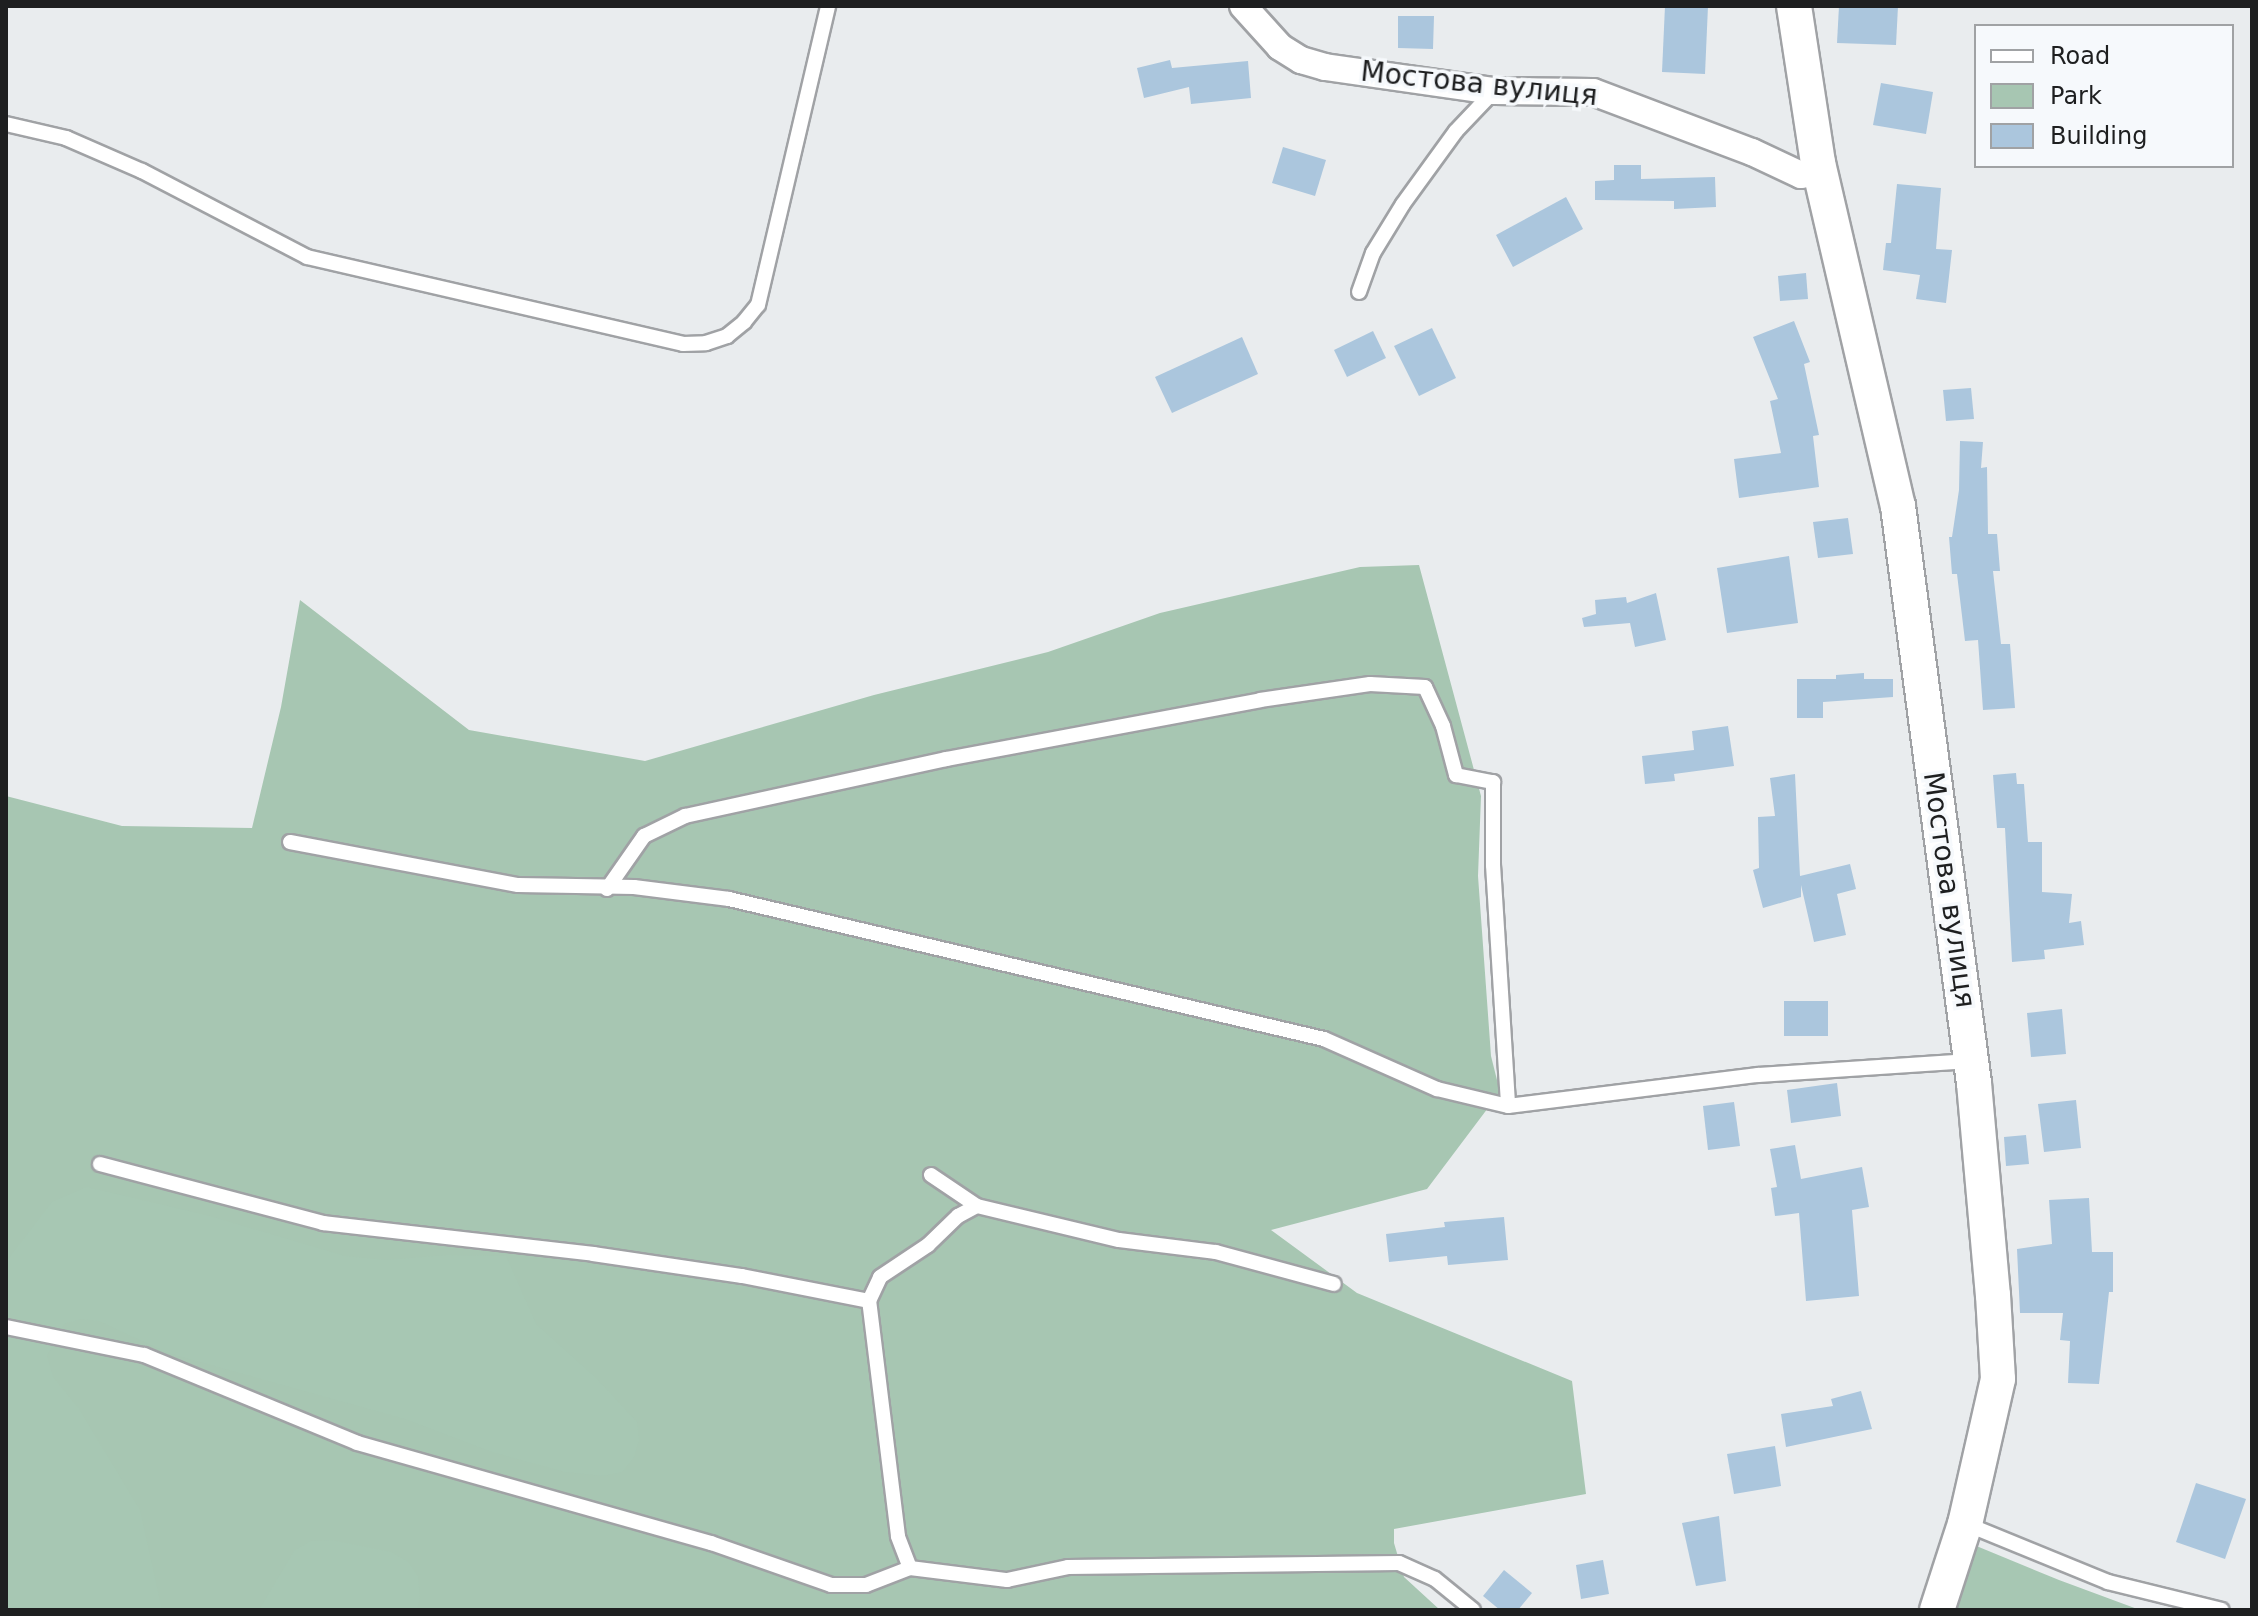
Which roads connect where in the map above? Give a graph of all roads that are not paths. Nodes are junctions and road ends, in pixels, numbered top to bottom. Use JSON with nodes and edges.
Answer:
{"nodes":[{"id":1,"x":828,"y":6,"type":"edge"},
{"id":2,"x":1243,"y":6,"type":"edge"},
{"id":3,"x":1794,"y":6,"type":"edge"},
{"id":4,"x":1494,"y":91,"type":"junction"},
{"id":5,"x":6,"y":124,"type":"edge"},
{"id":6,"x":1820,"y":172,"type":"junction"},
{"id":7,"x":1359,"y":292,"type":"dead end"},
{"id":8,"x":290,"y":842,"type":"dead end"},
{"id":9,"x":607,"y":889,"type":"junction"},
{"id":10,"x":1971,"y":1061,"type":"junction"},
{"id":11,"x":1508,"y":1106,"type":"junction"},
{"id":12,"x":100,"y":1164,"type":"dead end"},
{"id":13,"x":931,"y":1175,"type":"dead end"},
{"id":14,"x":977,"y":1206,"type":"junction"},
{"id":15,"x":1334,"y":1284,"type":"dead end"},
{"id":16,"x":869,"y":1301,"type":"junction"},
{"id":17,"x":6,"y":1327,"type":"edge"},
{"id":18,"x":1965,"y":1524,"type":"junction"},
{"id":19,"x":910,"y":1568,"type":"junction"},
{"id":20,"x":1473,"y":1610,"type":"edge"},
{"id":21,"x":1937,"y":1610,"type":"edge"},
{"id":22,"x":2222,"y":1610,"type":"edge"}],
"edges":[{"from":1,"to":5,"type":"lane"},
{"from":2,"to":4,"type":"street","name":"Мостова вулиця"},
{"from":3,"to":6,"type":"street","name":"Мостова вулиця"},
{"from":4,"to":6,"type":"street","name":"Мостова вулиця"},
{"from":4,"to":7,"type":"lane"},
{"from":6,"to":10,"type":"street","name":"Мостова вулиця"},
{"from":8,"to":9,"type":"lane"},
{"from":9,"to":11,"type":"lane"},
{"from":9,"to":11,"type":"lane"},
{"from":10,"to":11,"type":"lane"},
{"from":10,"to":18,"type":"street","name":"Мостова вулиця"},
{"from":12,"to":16,"type":"lane"},
{"from":13,"to":14,"type":"lane"},
{"from":14,"to":15,"type":"lane"},
{"from":14,"to":16,"type":"lane"},
{"from":16,"to":19,"type":"lane"},
{"from":17,"to":19,"type":"lane"},
{"from":18,"to":21,"type":"street","name":"Мостова вулиця"},
{"from":18,"to":22,"type":"lane"},
{"from":19,"to":20,"type":"lane"}]}
